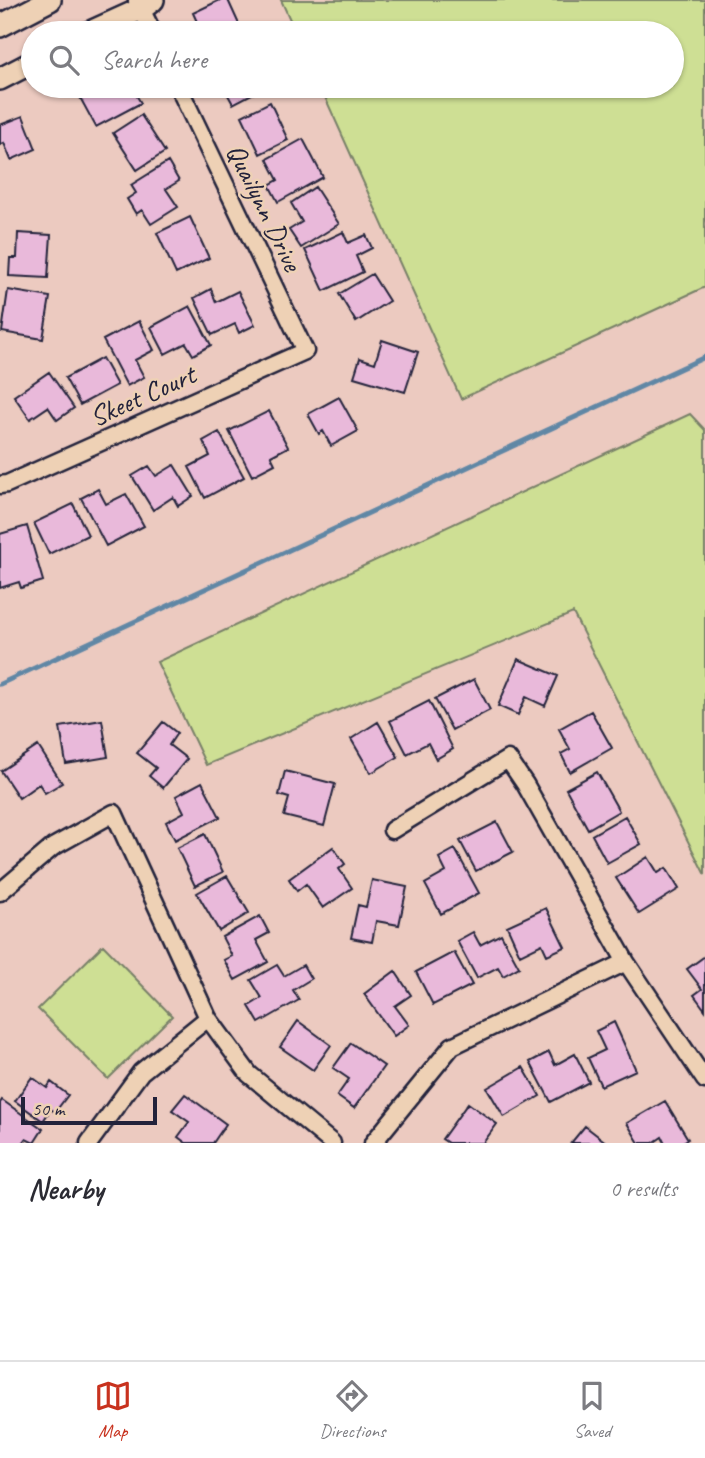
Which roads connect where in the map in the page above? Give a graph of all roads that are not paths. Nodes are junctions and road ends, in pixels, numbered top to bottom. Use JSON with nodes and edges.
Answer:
{"nodes":[{"id":1,"x":50,"y":0,"type":"edge"},
{"id":2,"x":144,"y":3,"type":"edge"},
{"id":3,"x":110,"y":21,"type":"edge"},
{"id":4,"x":149,"y":21,"type":"edge"},
{"id":5,"x":0,"y":26,"type":"edge"},
{"id":6,"x":21,"y":68,"type":"edge"},
{"id":7,"x":0,"y":79,"type":"edge"},
{"id":8,"x":184,"y":98,"type":"edge"},
{"id":9,"x":304,"y":351,"type":"joint"},
{"id":10,"x":0,"y":485,"type":"edge"},
{"id":11,"x":393,"y":830,"type":"dead end"},
{"id":12,"x":0,"y":892,"type":"edge"},
{"id":13,"x":626,"y":962,"type":"junction"},
{"id":14,"x":208,"y":1018,"type":"junction"},
{"id":15,"x":705,"y":1080,"type":"edge"},
{"id":16,"x":89,"y":1143,"type":"edge"},
{"id":17,"x":332,"y":1143,"type":"edge"},
{"id":18,"x":373,"y":1143,"type":"edge"}],
"edges":[{"from":1,"to":5,"type":"street"},
{"from":2,"to":3,"type":"street"},
{"from":2,"to":4,"type":"street"},
{"from":6,"to":7,"type":"street"},
{"from":8,"to":9,"type":"street","name":"Quailynn Drive"},
{"from":9,"to":10,"type":"street","name":"Skeet Court"},
{"from":11,"to":13,"type":"street"},
{"from":12,"to":14,"type":"street"},
{"from":13,"to":15,"type":"street"},
{"from":13,"to":18,"type":"street"},
{"from":14,"to":16,"type":"street"},
{"from":14,"to":17,"type":"street"}]}
